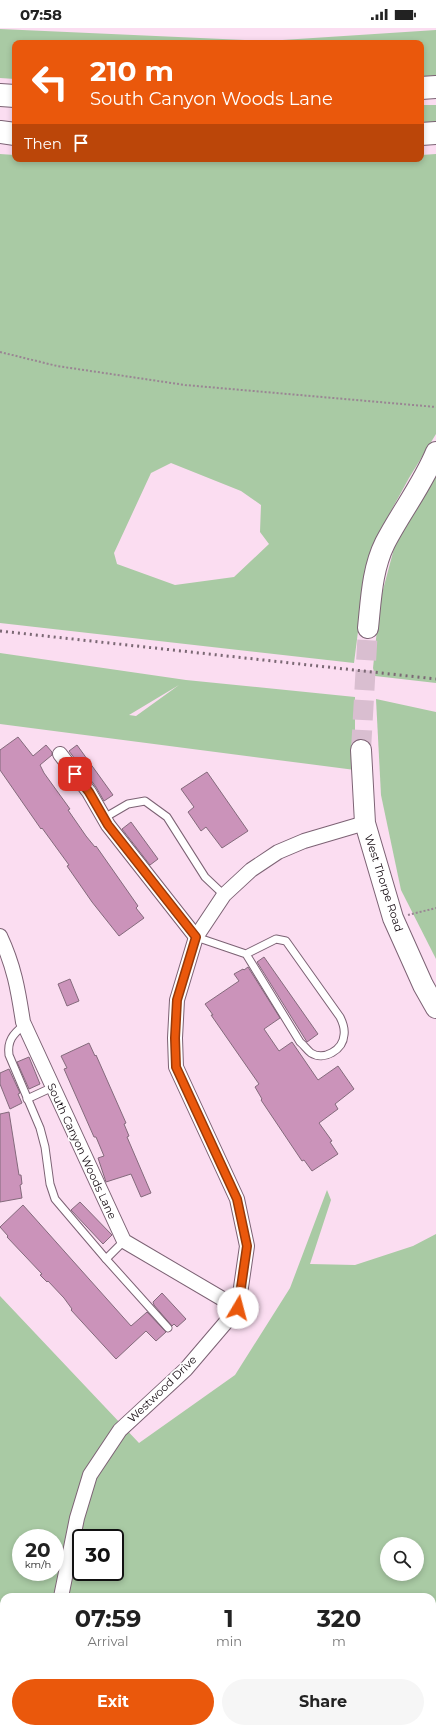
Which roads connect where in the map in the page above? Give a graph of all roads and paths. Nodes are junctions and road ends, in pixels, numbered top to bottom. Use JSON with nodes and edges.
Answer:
{"nodes":[{"id":1,"x":436,"y":87,"type":"edge"},
{"id":2,"x":424,"y":88,"type":"edge"},
{"id":3,"x":0,"y":95,"type":"edge"},
{"id":4,"x":12,"y":96,"type":"edge"},
{"id":5,"x":424,"y":96,"type":"edge"},
{"id":6,"x":436,"y":96,"type":"edge"},
{"id":7,"x":0,"y":132,"type":"edge"},
{"id":8,"x":436,"y":133,"type":"edge"},
{"id":9,"x":12,"y":134,"type":"edge"},
{"id":10,"x":424,"y":134,"type":"edge"},
{"id":11,"x":12,"y":138,"type":"edge"},
{"id":12,"x":0,"y":139,"type":"edge"},
{"id":13,"x":436,"y":143,"type":"edge"},
{"id":14,"x":424,"y":144,"type":"edge"},
{"id":15,"x":0,"y":352,"type":"edge"},
{"id":16,"x":436,"y":407,"type":"edge"},
{"id":17,"x":436,"y":452,"type":"edge"},
{"id":18,"x":368,"y":628,"type":"tunnel mouth"},
{"id":19,"x":361,"y":750,"type":"tunnel mouth"},
{"id":20,"x":60,"y":754,"type":"dead end"},
{"id":21,"x":104,"y":818,"type":"junction"},
{"id":22,"x":366,"y":823,"type":"junction"},
{"id":23,"x":224,"y":895,"type":"junction"},
{"id":24,"x":436,"y":908,"type":"edge"},
{"id":25,"x":393,"y":918,"type":"junction"},
{"id":26,"x":0,"y":936,"type":"edge"},
{"id":27,"x":196,"y":937,"type":"junction"},
{"id":28,"x":246,"y":954,"type":"junction"},
{"id":29,"x":436,"y":1008,"type":"edge"},
{"id":30,"x":24,"y":1025,"type":"junction"},
{"id":31,"x":53,"y":1087,"type":"junction"},
{"id":32,"x":27,"y":1099,"type":"junction"},
{"id":33,"x":124,"y":1241,"type":"junction"},
{"id":34,"x":106,"y":1259,"type":"junction"},
{"id":35,"x":238,"y":1308,"type":"junction"},
{"id":36,"x":168,"y":1328,"type":"dead end"},
{"id":37,"x":62,"y":1593,"type":"edge"}],
"edges":[{"from":1,"to":2,"type":"highway"},
{"from":3,"to":4,"type":"highway"},
{"from":5,"to":6,"type":"highway"},
{"from":7,"to":9,"type":"highway"},
{"from":8,"to":10,"type":"highway"},
{"from":11,"to":12,"type":"highway"},
{"from":13,"to":14,"type":"highway"},
{"from":15,"to":16,"type":"path"},
{"from":17,"to":18,"type":"street"},
{"from":19,"to":22,"type":"street","name":"West Thorpe Road"},
{"from":20,"to":21,"type":"street"},
{"from":21,"to":23,"type":"lane"},
{"from":21,"to":27,"type":"street"},
{"from":22,"to":23,"type":"street"},
{"from":22,"to":25,"type":"street","name":"West Thorpe Road"},
{"from":23,"to":27,"type":"street"},
{"from":24,"to":25,"type":"path"},
{"from":25,"to":29,"type":"street","name":"West Thorpe Road"},
{"from":26,"to":30,"type":"street","name":"South Canyon Woods Lane"},
{"from":27,"to":28,"type":"lane"},
{"from":27,"to":35,"type":"street"},
{"from":28,"to":28,"type":"lane"},
{"from":30,"to":31,"type":"street","name":"South Canyon Woods Lane"},
{"from":30,"to":32,"type":"lane"},
{"from":31,"to":32,"type":"lane"},
{"from":31,"to":33,"type":"street","name":"South Canyon Woods Lane"},
{"from":32,"to":34,"type":"lane"},
{"from":33,"to":34,"type":"lane"},
{"from":33,"to":35,"type":"street"},
{"from":34,"to":36,"type":"lane"},
{"from":35,"to":37,"type":"street","name":"Westwood Drive"}]}
